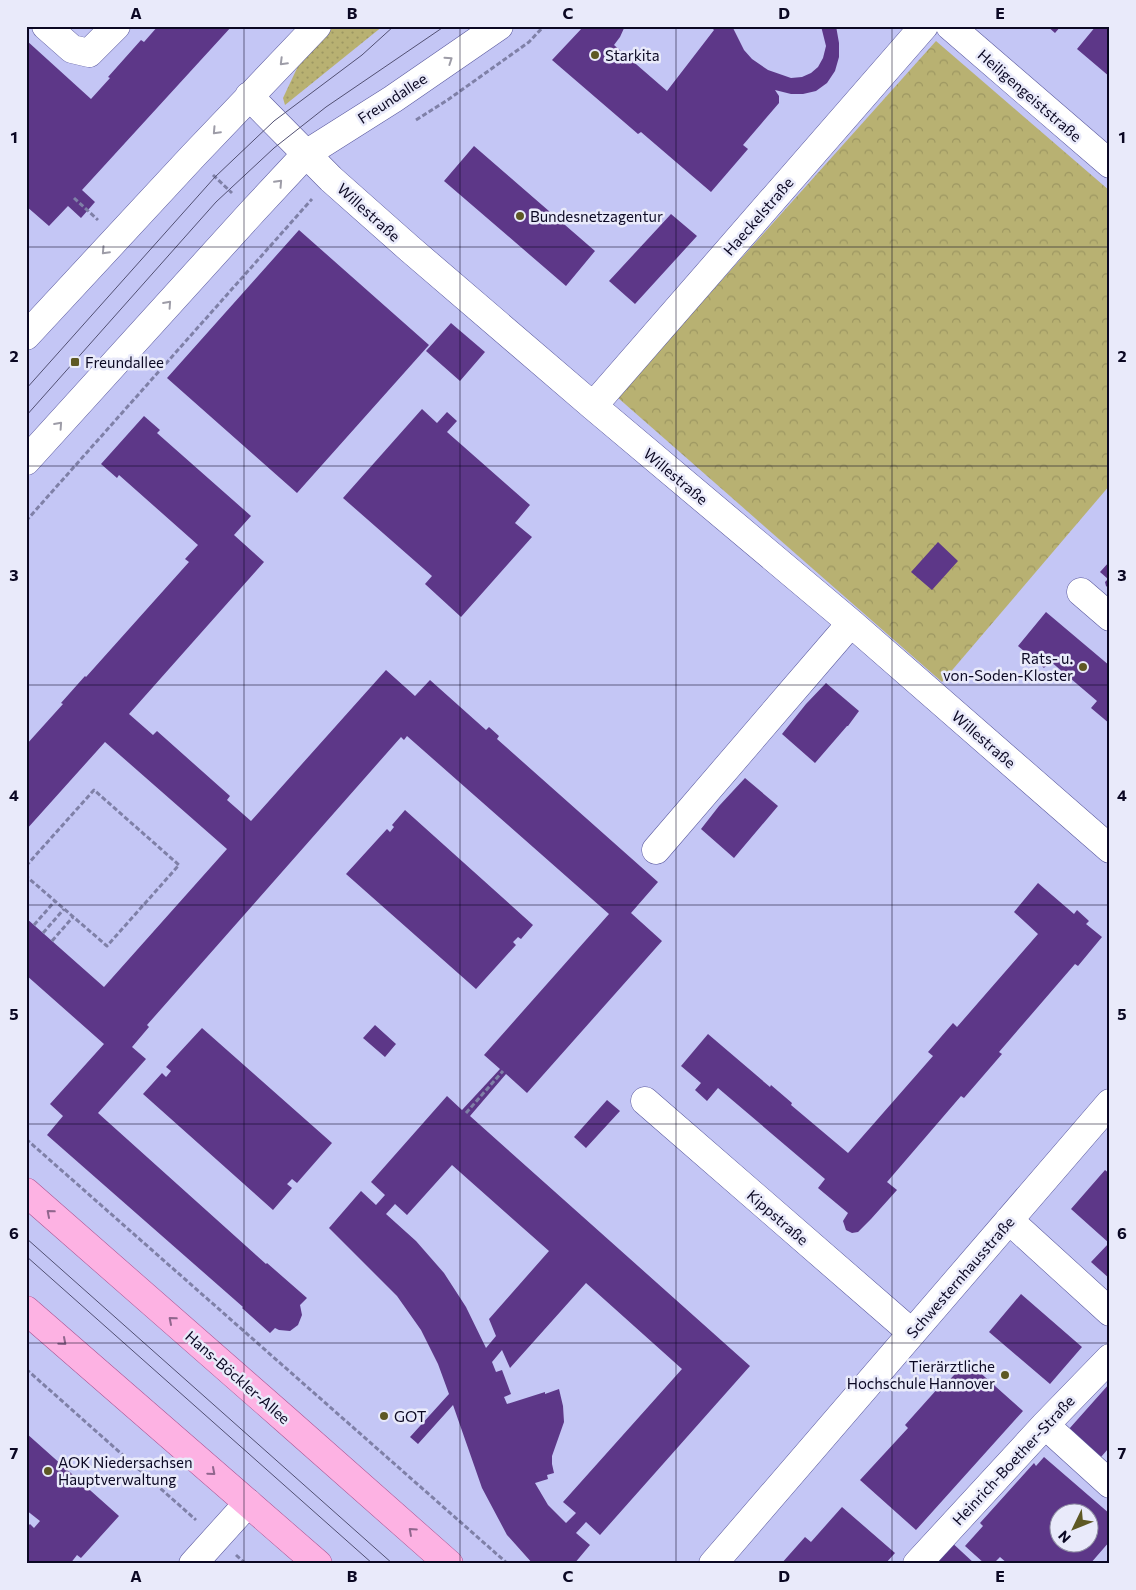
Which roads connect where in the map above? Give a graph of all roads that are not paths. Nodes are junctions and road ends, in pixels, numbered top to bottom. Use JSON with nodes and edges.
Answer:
{"nodes":[{"id":1,"x":46,"y":26,"type":"edge"},
{"id":2,"x":116,"y":26,"type":"edge"},
{"id":3,"x":316,"y":26,"type":"edge"},
{"id":4,"x":499,"y":26,"type":"edge"},
{"id":5,"x":924,"y":26,"type":"edge"},
{"id":6,"x":950,"y":26,"type":"edge"},
{"id":7,"x":249,"y":96,"type":"junction"},
{"id":8,"x":306,"y":154,"type":"junction"},
{"id":9,"x":1110,"y":164,"type":"edge"},
{"id":10,"x":26,"y":336,"type":"edge"},
{"id":11,"x":592,"y":406,"type":"junction"},
{"id":12,"x":26,"y":461,"type":"edge"},
{"id":13,"x":1081,"y":592,"type":"dead end"},
{"id":14,"x":1110,"y":616,"type":"edge"},
{"id":15,"x":851,"y":623,"type":"junction"},
{"id":16,"x":1110,"y":849,"type":"edge"},
{"id":17,"x":656,"y":850,"type":"dead end"},
{"id":18,"x":645,"y":1101,"type":"dead end"},
{"id":19,"x":1110,"y":1103,"type":"edge"},
{"id":20,"x":26,"y":1192,"type":"edge"},
{"id":21,"x":1008,"y":1220,"type":"junction"},
{"id":22,"x":26,"y":1310,"type":"edge"},
{"id":23,"x":1110,"y":1312,"type":"edge"},
{"id":24,"x":912,"y":1333,"type":"junction"},
{"id":25,"x":1110,"y":1358,"type":"edge"},
{"id":26,"x":1045,"y":1425,"type":"junction"},
{"id":27,"x":1110,"y":1484,"type":"edge"},
{"id":28,"x":248,"y":1503,"type":"junction"},
{"id":29,"x":193,"y":1564,"type":"edge"},
{"id":30,"x":318,"y":1564,"type":"edge"},
{"id":31,"x":449,"y":1564,"type":"edge"},
{"id":32,"x":713,"y":1564,"type":"edge"},
{"id":33,"x":917,"y":1564,"type":"edge"}],
"edges":[{"from":1,"to":2,"type":"street"},
{"from":3,"to":7,"type":"street","one_way":true},
{"from":8,"to":4,"type":"street","name":"Freundallee","one_way":true},
{"from":5,"to":11,"type":"street","name":"Haeckelstraße"},
{"from":6,"to":9,"type":"street","name":"Heiligengeiststraße"},
{"from":7,"to":8,"type":"street","name":"Willestraße"},
{"from":7,"to":10,"type":"street","one_way":true},
{"from":8,"to":11,"type":"street","name":"Willestraße"},
{"from":12,"to":8,"type":"street","name":"Freundallee","one_way":true},
{"from":11,"to":15,"type":"street","name":"Willestraße"},
{"from":13,"to":14,"type":"street"},
{"from":15,"to":16,"type":"street","name":"Willestraße"},
{"from":15,"to":17,"type":"street"},
{"from":18,"to":24,"type":"street","name":"Kippstraße"},
{"from":19,"to":21,"type":"street","name":"Schwesternhausstraße"},
{"from":31,"to":20,"type":"main road","name":"Hans-Böckler-Allee","one_way":true},
{"from":21,"to":23,"type":"street"},
{"from":21,"to":24,"type":"street","name":"Schwesternhausstraße"},
{"from":22,"to":28,"type":"main road","one_way":true},
{"from":24,"to":32,"type":"street","name":"Schwesternhausstraße"},
{"from":25,"to":26,"type":"street","name":"Heinrich-Boether-Straße"},
{"from":26,"to":27,"type":"street"},
{"from":26,"to":33,"type":"street","name":"Heinrich-Boether-Straße"},
{"from":28,"to":29,"type":"street"},
{"from":28,"to":30,"type":"main road"}]}
